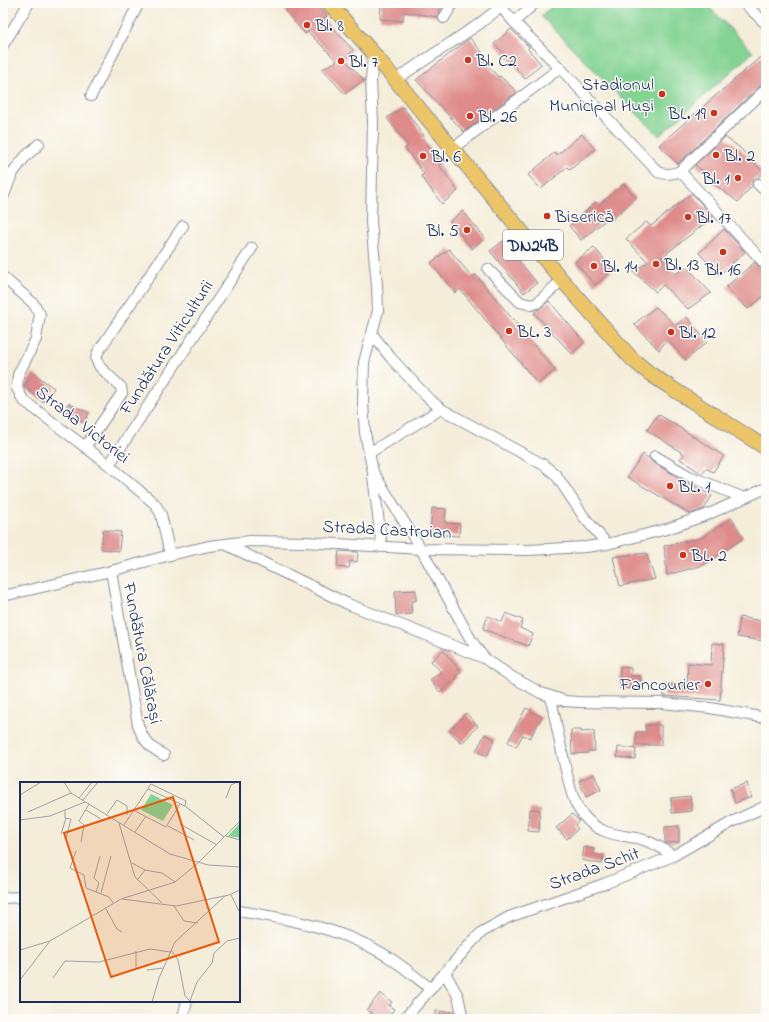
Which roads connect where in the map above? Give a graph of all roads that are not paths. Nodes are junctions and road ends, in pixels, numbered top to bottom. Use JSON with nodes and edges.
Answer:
{"nodes":[{"id":1,"x":29,"y":3,"type":"edge"},
{"id":2,"x":139,"y":3,"type":"edge"},
{"id":3,"x":328,"y":3,"type":"edge"},
{"id":4,"x":453,"y":3,"type":"edge"},
{"id":5,"x":535,"y":3,"type":"edge"},
{"id":6,"x":744,"y":3,"type":"edge"},
{"id":7,"x":504,"y":5,"type":"edge"},
{"id":8,"x":444,"y":18,"type":"dead end"},
{"id":9,"x":514,"y":22,"type":"junction"},
{"id":10,"x":766,"y":24,"type":"edge"},
{"id":11,"x":3,"y":45,"type":"edge"},
{"id":12,"x":373,"y":53,"type":"junction"},
{"id":13,"x":560,"y":68,"type":"junction"},
{"id":14,"x":395,"y":80,"type":"junction"},
{"id":15,"x":766,"y":89,"type":"edge"},
{"id":16,"x":92,"y":96,"type":"dead end"},
{"id":17,"x":39,"y":144,"type":"dead end"},
{"id":18,"x":452,"y":149,"type":"junction"},
{"id":19,"x":680,"y":171,"type":"junction"},
{"id":20,"x":758,"y":184,"type":"dead end"},
{"id":21,"x":766,"y":192,"type":"edge"},
{"id":22,"x":3,"y":198,"type":"edge"},
{"id":23,"x":183,"y":226,"type":"dead end"},
{"id":24,"x":252,"y":248,"type":"dead end"},
{"id":25,"x":766,"y":265,"type":"edge"},
{"id":26,"x":488,"y":269,"type":"dead end"},
{"id":27,"x":3,"y":277,"type":"edge"},
{"id":28,"x":562,"y":280,"type":"junction"},
{"id":29,"x":372,"y":334,"type":"junction"},
{"id":30,"x":440,"y":409,"type":"junction"},
{"id":31,"x":85,"y":447,"type":"junction"},
{"id":32,"x":766,"y":448,"type":"edge"},
{"id":33,"x":369,"y":453,"type":"junction"},
{"id":34,"x":654,"y":456,"type":"dead end"},
{"id":35,"x":109,"y":465,"type":"junction"},
{"id":36,"x":373,"y":472,"type":"junction"},
{"id":37,"x":766,"y":488,"type":"edge"},
{"id":38,"x":744,"y":498,"type":"junction"},
{"id":39,"x":226,"y":544,"type":"junction"},
{"id":40,"x":607,"y":544,"type":"junction"},
{"id":41,"x":382,"y":547,"type":"junction"},
{"id":42,"x":421,"y":550,"type":"junction"},
{"id":43,"x":170,"y":554,"type":"junction"},
{"id":44,"x":111,"y":572,"type":"junction"},
{"id":45,"x":3,"y":596,"type":"edge"},
{"id":46,"x":484,"y":658,"type":"junction"},
{"id":47,"x":551,"y":697,"type":"junction"},
{"id":48,"x":766,"y":718,"type":"edge"},
{"id":49,"x":164,"y":755,"type":"dead end"},
{"id":50,"x":766,"y":806,"type":"edge"},
{"id":51,"x":673,"y":856,"type":"junction"},
{"id":52,"x":20,"y":897,"type":"edge"},
{"id":53,"x":3,"y":898,"type":"edge"},
{"id":54,"x":240,"y":911,"type":"edge"},
{"id":55,"x":445,"y":974,"type":"junction"},
{"id":56,"x":431,"y":988,"type":"junction"},
{"id":57,"x":187,"y":1002,"type":"edge"},
{"id":58,"x":183,"y":1017,"type":"dead end"},
{"id":59,"x":404,"y":1019,"type":"edge"},
{"id":60,"x":463,"y":1019,"type":"edge"}],
"edges":[{"from":1,"to":11,"type":"street"},
{"from":2,"to":16,"type":"street"},
{"from":3,"to":12,"type":"highway","number":"DN24B"},
{"from":4,"to":8,"type":"street"},
{"from":5,"to":9,"type":"street"},
{"from":6,"to":10,"type":"street"},
{"from":7,"to":9,"type":"street"},
{"from":7,"to":14,"type":"street"},
{"from":9,"to":13,"type":"street"},
{"from":12,"to":14,"type":"highway","number":"DN24B"},
{"from":12,"to":29,"type":"street"},
{"from":13,"to":18,"type":"street"},
{"from":13,"to":19,"type":"street"},
{"from":14,"to":18,"type":"highway","number":"DN24B"},
{"from":15,"to":19,"type":"street"},
{"from":17,"to":22,"type":"street"},
{"from":18,"to":28,"type":"highway","number":"DN24B"},
{"from":19,"to":25,"type":"street"},
{"from":20,"to":21,"type":"street"},
{"from":23,"to":31,"type":"street"},
{"from":24,"to":35,"type":"street","name":"Fundătura Viticulturii"},
{"from":26,"to":28,"type":"street"},
{"from":27,"to":31,"type":"street","name":"Strada Victoriei"},
{"from":28,"to":32,"type":"highway","number":"DN24B"},
{"from":29,"to":30,"type":"street"},
{"from":29,"to":33,"type":"street"},
{"from":30,"to":33,"type":"street"},
{"from":30,"to":40,"type":"street"},
{"from":31,"to":35,"type":"street","name":"Strada Victoriei"},
{"from":33,"to":36,"type":"street"},
{"from":34,"to":38,"type":"street"},
{"from":35,"to":43,"type":"street","name":"Strada Victoriei"},
{"from":36,"to":41,"type":"street"},
{"from":36,"to":42,"type":"street"},
{"from":37,"to":38,"type":"street","name":"Strada Castroian"},
{"from":38,"to":40,"type":"street","name":"Strada Castroian"},
{"from":39,"to":41,"type":"street","name":"Strada Castroian"},
{"from":39,"to":43,"type":"street","name":"Strada Castroian"},
{"from":39,"to":46,"type":"street"},
{"from":40,"to":42,"type":"street","name":"Strada Castroian"},
{"from":41,"to":42,"type":"street","name":"Strada Castroian"},
{"from":42,"to":46,"type":"street"},
{"from":43,"to":44,"type":"street","name":"Strada Castroian"},
{"from":44,"to":45,"type":"street","name":"Strada Castroian"},
{"from":44,"to":49,"type":"street","name":"Fundătura Călărași"},
{"from":46,"to":47,"type":"street"},
{"from":47,"to":48,"type":"street"},
{"from":47,"to":51,"type":"street"},
{"from":50,"to":51,"type":"street","name":"Strada Schit"},
{"from":51,"to":55,"type":"street","name":"Strada Schit"},
{"from":52,"to":53,"type":"street"},
{"from":54,"to":56,"type":"street"},
{"from":55,"to":56,"type":"street","name":"Strada Schit"},
{"from":55,"to":60,"type":"street"},
{"from":56,"to":59,"type":"street","name":"Strada Schit"},
{"from":57,"to":58,"type":"street"}]}
